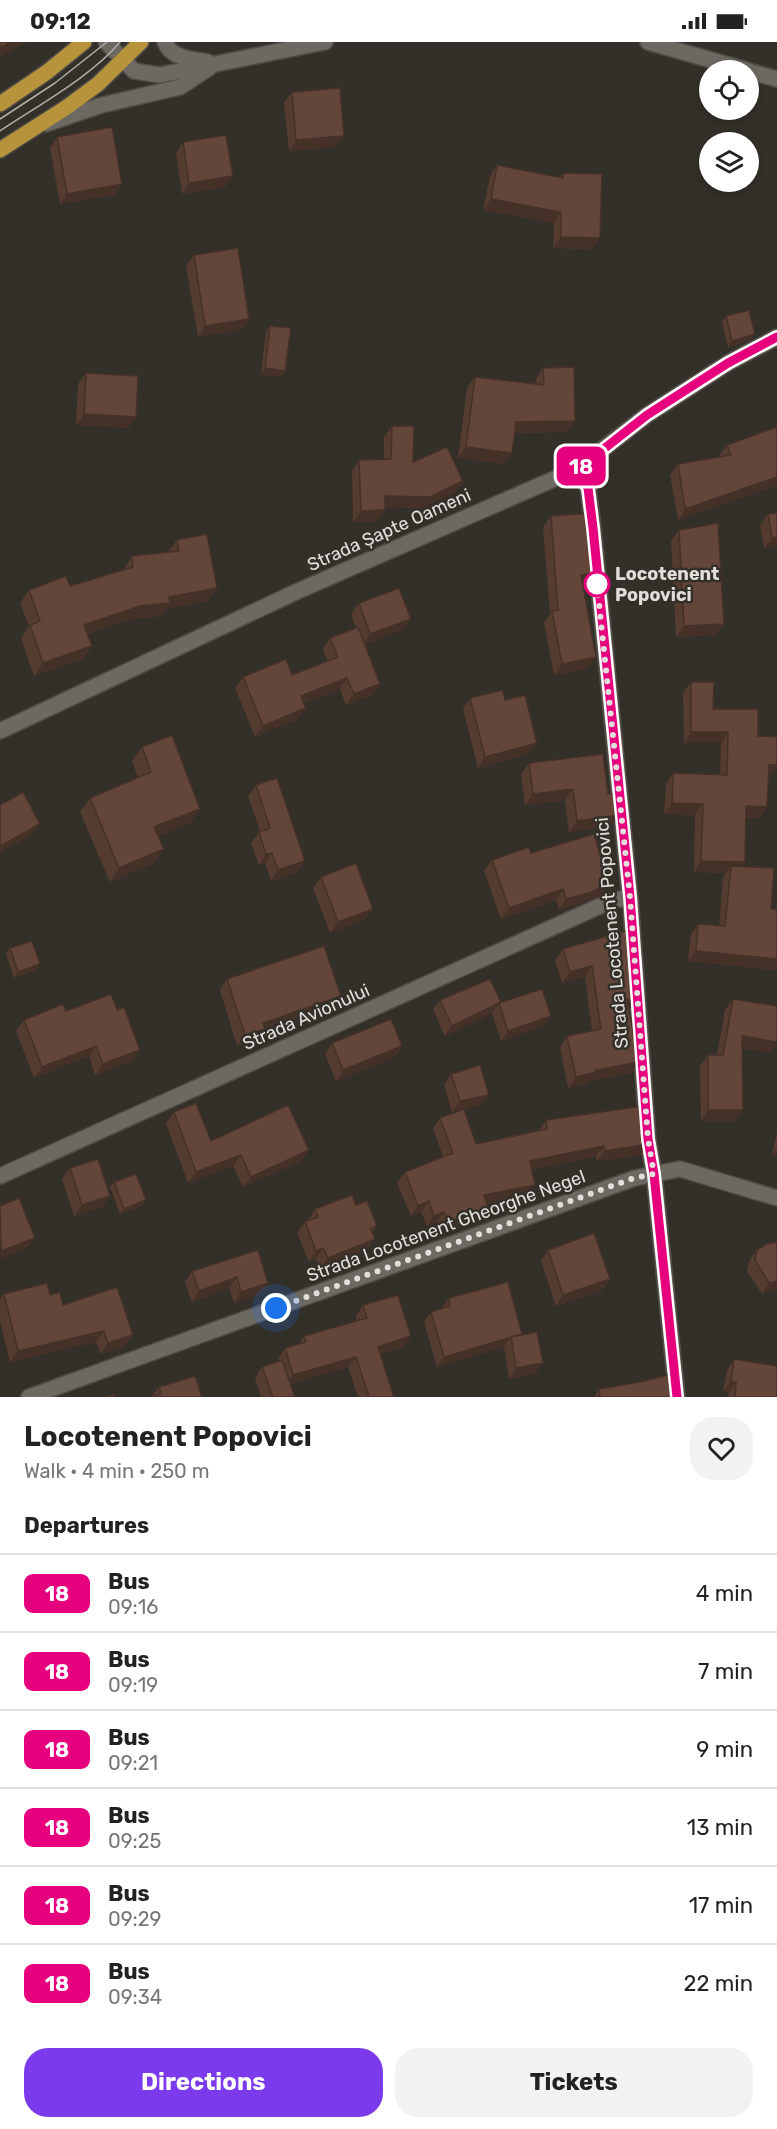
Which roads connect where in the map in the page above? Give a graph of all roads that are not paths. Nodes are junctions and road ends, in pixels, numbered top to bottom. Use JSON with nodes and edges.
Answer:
{"nodes":[{"id":1,"x":84,"y":42,"type":"edge"},
{"id":2,"x":106,"y":42,"type":"edge"},
{"id":3,"x":141,"y":42,"type":"edge"},
{"id":4,"x":165,"y":42,"type":"edge"},
{"id":5,"x":325,"y":42,"type":"edge"},
{"id":6,"x":655,"y":43,"type":"edge"},
{"id":7,"x":123,"y":60,"type":"junction"},
{"id":8,"x":711,"y":60,"type":"edge"},
{"id":9,"x":217,"y":64,"type":"junction"},
{"id":10,"x":759,"y":74,"type":"edge"},
{"id":11,"x":777,"y":79,"type":"edge"},
{"id":12,"x":0,"y":104,"type":"edge"},
{"id":13,"x":36,"y":127,"type":"junction"},
{"id":14,"x":0,"y":150,"type":"edge"},
{"id":15,"x":777,"y":337,"type":"edge"},
{"id":16,"x":577,"y":470,"type":"junction"},
{"id":17,"x":0,"y":731,"type":"edge"},
{"id":18,"x":630,"y":897,"type":"junction"},
{"id":19,"x":654,"y":1174,"type":"junction"},
{"id":20,"x":0,"y":1176,"type":"edge"},
{"id":21,"x":777,"y":1198,"type":"edge"},
{"id":22,"x":29,"y":1397,"type":"edge"},
{"id":23,"x":677,"y":1397,"type":"edge"}],
"edges":[{"from":1,"to":12,"type":"main road"},
{"from":2,"to":7,"type":"street"},
{"from":3,"to":7,"type":"main road"},
{"from":4,"to":9,"type":"street"},
{"from":5,"to":9,"type":"street"},
{"from":6,"to":8,"type":"street"},
{"from":7,"to":9,"type":"street"},
{"from":7,"to":13,"type":"main road"},
{"from":9,"to":13,"type":"street"},
{"from":10,"to":11,"type":"street"},
{"from":13,"to":14,"type":"main road"},
{"from":15,"to":16,"type":"street","name":"Strada Șapte Oameni"},
{"from":16,"to":17,"type":"street","name":"Strada Șapte Oameni"},
{"from":16,"to":18,"type":"street","name":"Strada Locotenent Popovici"},
{"from":18,"to":19,"type":"street","name":"Strada Locotenent Popovici"},
{"from":18,"to":20,"type":"street","name":"Strada Avionului"},
{"from":19,"to":21,"type":"street","name":"Strada Locotenent Gheorghe Negel"},
{"from":19,"to":22,"type":"street","name":"Strada Locotenent Gheorghe Negel"},
{"from":19,"to":23,"type":"street","name":"Strada Locotenent Popovici"}]}
